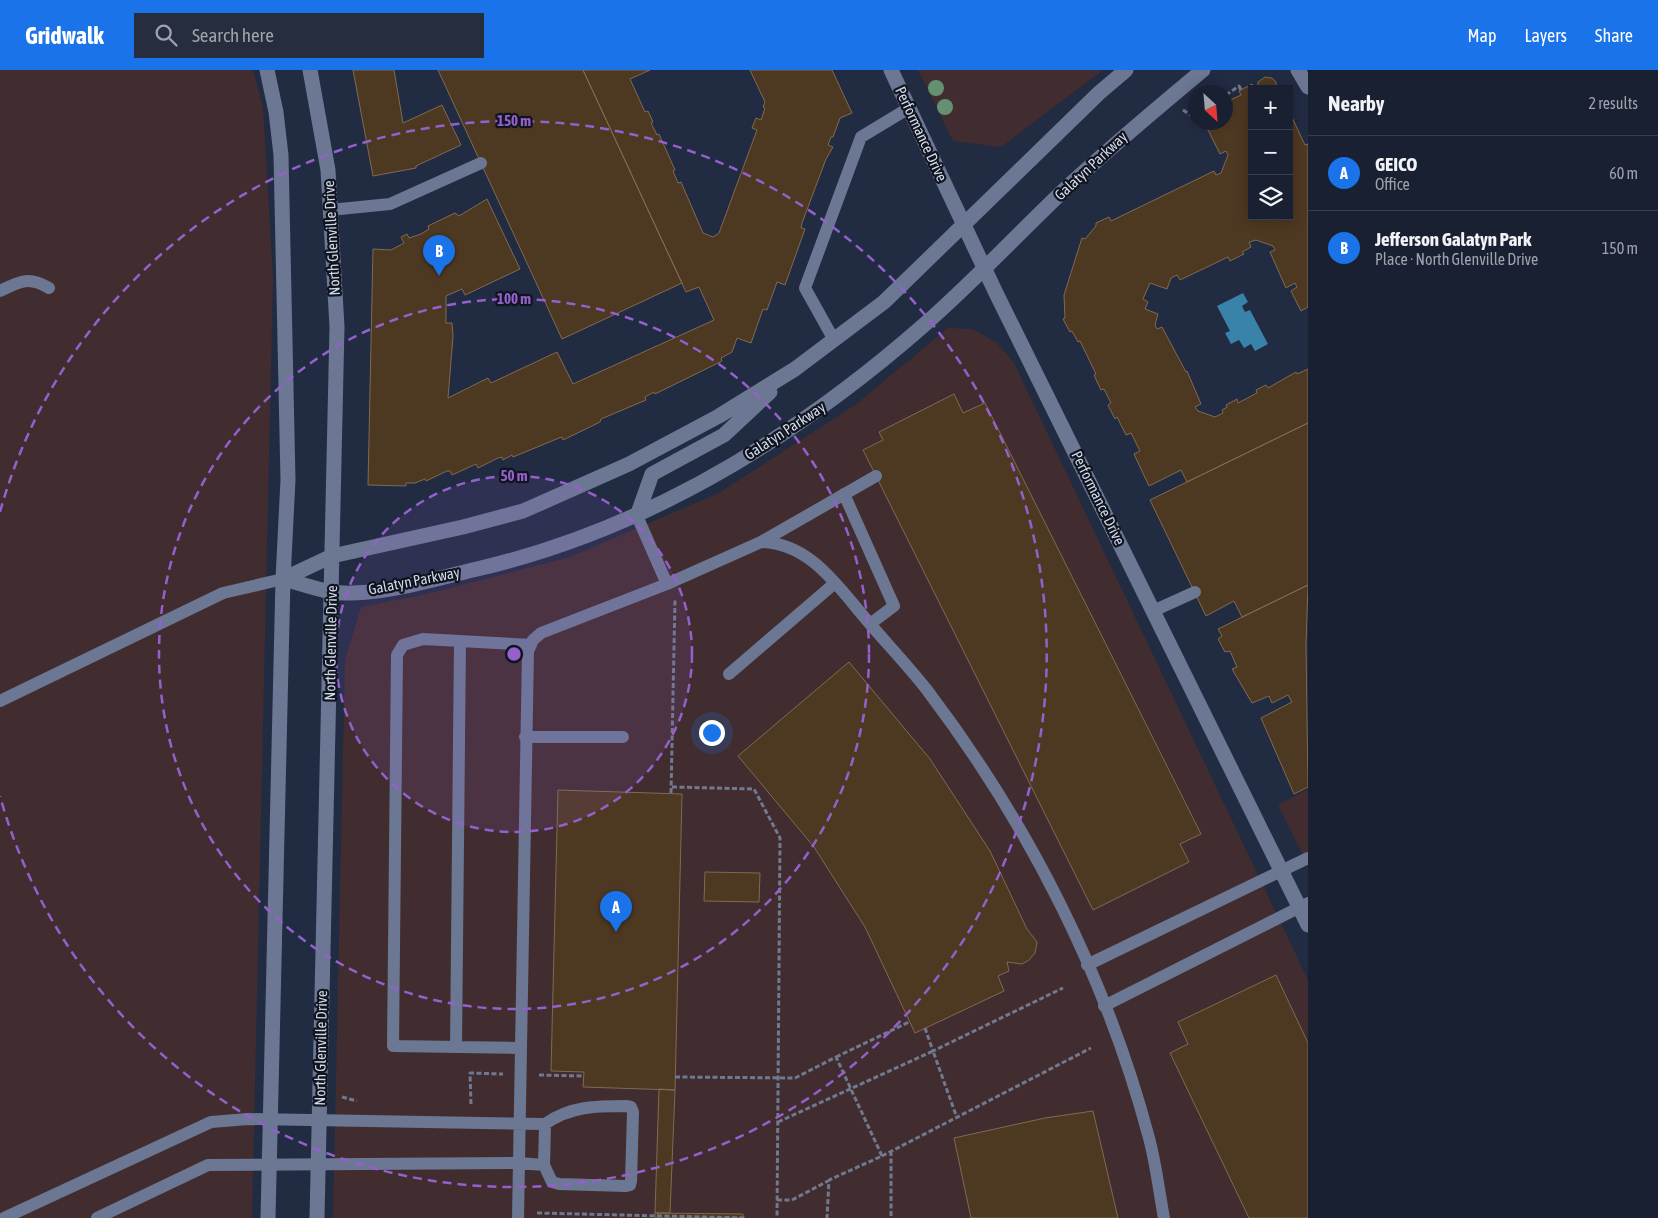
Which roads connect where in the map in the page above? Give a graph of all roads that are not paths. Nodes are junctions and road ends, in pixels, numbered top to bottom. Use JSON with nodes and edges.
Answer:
{"nodes":[{"id":1,"x":267,"y":70,"type":"edge"},
{"id":2,"x":310,"y":70,"type":"edge"},
{"id":3,"x":891,"y":70,"type":"edge"},
{"id":4,"x":1126,"y":70,"type":"edge"},
{"id":5,"x":1203,"y":70,"type":"edge"},
{"id":6,"x":1298,"y":70,"type":"edge"},
{"id":7,"x":1308,"y":87,"type":"edge"},
{"id":8,"x":908,"y":108,"type":"junction"},
{"id":9,"x":481,"y":162,"type":"dead end"},
{"id":10,"x":330,"y":210,"type":"junction"},
{"id":11,"x":964,"y":225,"type":"junction"},
{"id":12,"x":984,"y":267,"type":"junction"},
{"id":13,"x":49,"y":288,"type":"dead end"},
{"id":14,"x":0,"y":291,"type":"edge"},
{"id":15,"x":834,"y":340,"type":"junction"},
{"id":16,"x":795,"y":369,"type":"junction"},
{"id":17,"x":876,"y":476,"type":"dead end"},
{"id":18,"x":844,"y":494,"type":"junction"},
{"id":19,"x":638,"y":516,"type":"junction"},
{"id":20,"x":761,"y":542,"type":"junction"},
{"id":21,"x":332,"y":556,"type":"junction"},
{"id":22,"x":283,"y":579,"type":"junction"},
{"id":23,"x":835,"y":583,"type":"junction"},
{"id":24,"x":668,"y":584,"type":"junction"},
{"id":25,"x":332,"y":592,"type":"junction"},
{"id":26,"x":1195,"y":592,"type":"dead end"},
{"id":27,"x":1154,"y":611,"type":"junction"},
{"id":28,"x":870,"y":624,"type":"junction"},
{"id":29,"x":460,"y":641,"type":"junction"},
{"id":30,"x":531,"y":645,"type":"junction"},
{"id":31,"x":730,"y":674,"type":"dead end"},
{"id":32,"x":0,"y":701,"type":"edge"},
{"id":33,"x":525,"y":736,"type":"junction"},
{"id":34,"x":624,"y":737,"type":"dead end"},
{"id":35,"x":1308,"y":858,"type":"edge"},
{"id":36,"x":1282,"y":871,"type":"junction"},
{"id":37,"x":1304,"y":905,"type":"edge"},
{"id":38,"x":1308,"y":925,"type":"edge"},
{"id":39,"x":1088,"y":965,"type":"junction"},
{"id":40,"x":1104,"y":1006,"type":"junction"},
{"id":41,"x":456,"y":1047,"type":"junction"},
{"id":42,"x":520,"y":1048,"type":"junction"},
{"id":43,"x":270,"y":1120,"type":"junction"},
{"id":44,"x":319,"y":1121,"type":"junction"},
{"id":45,"x":519,"y":1124,"type":"junction"},
{"id":46,"x":546,"y":1124,"type":"junction"},
{"id":47,"x":518,"y":1163,"type":"junction"},
{"id":48,"x":318,"y":1164,"type":"junction"},
{"id":49,"x":268,"y":1165,"type":"junction"},
{"id":50,"x":544,"y":1165,"type":"junction"},
{"id":51,"x":518,"y":1215,"type":"edge"},
{"id":52,"x":4,"y":1218,"type":"edge"},
{"id":53,"x":97,"y":1218,"type":"edge"},
{"id":54,"x":268,"y":1218,"type":"edge"},
{"id":55,"x":317,"y":1218,"type":"edge"},
{"id":56,"x":1164,"y":1218,"type":"edge"}],
"edges":[{"from":1,"to":22,"type":"street"},
{"from":2,"to":10,"type":"street","name":"North Glenville Drive"},
{"from":3,"to":8,"type":"street","name":"Performance Drive"},
{"from":4,"to":11,"type":"street"},
{"from":5,"to":12,"type":"street","name":"Galatyn Parkway"},
{"from":6,"to":7,"type":"street"},
{"from":8,"to":11,"type":"street","name":"Performance Drive"},
{"from":8,"to":15,"type":"lane"},
{"from":9,"to":10,"type":"lane"},
{"from":10,"to":21,"type":"street","name":"North Glenville Drive"},
{"from":11,"to":12,"type":"street","name":"Performance Drive"},
{"from":11,"to":15,"type":"street"},
{"from":12,"to":19,"type":"street","name":"Galatyn Parkway"},
{"from":12,"to":27,"type":"street","name":"Performance Drive"},
{"from":13,"to":14,"type":"lane"},
{"from":15,"to":16,"type":"street"},
{"from":16,"to":19,"type":"street"},
{"from":16,"to":21,"type":"street"},
{"from":17,"to":18,"type":"lane"},
{"from":18,"to":20,"type":"lane"},
{"from":18,"to":28,"type":"lane"},
{"from":19,"to":24,"type":"lane"},
{"from":19,"to":25,"type":"street","name":"Galatyn Parkway"},
{"from":20,"to":23,"type":"lane"},
{"from":20,"to":24,"type":"lane"},
{"from":21,"to":22,"type":"street"},
{"from":21,"to":25,"type":"street","name":"North Glenville Drive"},
{"from":22,"to":25,"type":"street","name":"Galatyn Parkway"},
{"from":22,"to":32,"type":"lane"},
{"from":22,"to":43,"type":"street"},
{"from":23,"to":28,"type":"lane"},
{"from":23,"to":31,"type":"lane"},
{"from":24,"to":30,"type":"lane"},
{"from":25,"to":44,"type":"street","name":"North Glenville Drive"},
{"from":26,"to":27,"type":"lane"},
{"from":27,"to":36,"type":"street","name":"Performance Drive"},
{"from":28,"to":39,"type":"lane"},
{"from":29,"to":30,"type":"lane"},
{"from":29,"to":41,"type":"lane"},
{"from":29,"to":41,"type":"lane"},
{"from":30,"to":33,"type":"lane"},
{"from":33,"to":34,"type":"lane"},
{"from":33,"to":42,"type":"lane"},
{"from":35,"to":36,"type":"lane"},
{"from":36,"to":37,"type":"street","name":"Performance Drive"},
{"from":36,"to":39,"type":"lane"},
{"from":37,"to":38,"type":"street","name":"Performance Drive"},
{"from":37,"to":40,"type":"lane"},
{"from":39,"to":40,"type":"lane"},
{"from":40,"to":56,"type":"lane"},
{"from":41,"to":42,"type":"lane"},
{"from":42,"to":45,"type":"lane"},
{"from":43,"to":44,"type":"lane"},
{"from":43,"to":49,"type":"street"},
{"from":43,"to":52,"type":"lane"},
{"from":44,"to":45,"type":"lane"},
{"from":44,"to":48,"type":"street","name":"North Glenville Drive"},
{"from":45,"to":46,"type":"lane"},
{"from":45,"to":47,"type":"lane"},
{"from":46,"to":50,"type":"lane"},
{"from":46,"to":50,"type":"lane"},
{"from":47,"to":48,"type":"lane"},
{"from":47,"to":50,"type":"lane"},
{"from":47,"to":51,"type":"lane"},
{"from":48,"to":49,"type":"lane"},
{"from":48,"to":55,"type":"street","name":"North Glenville Drive"},
{"from":49,"to":53,"type":"lane"},
{"from":49,"to":54,"type":"street"}]}
